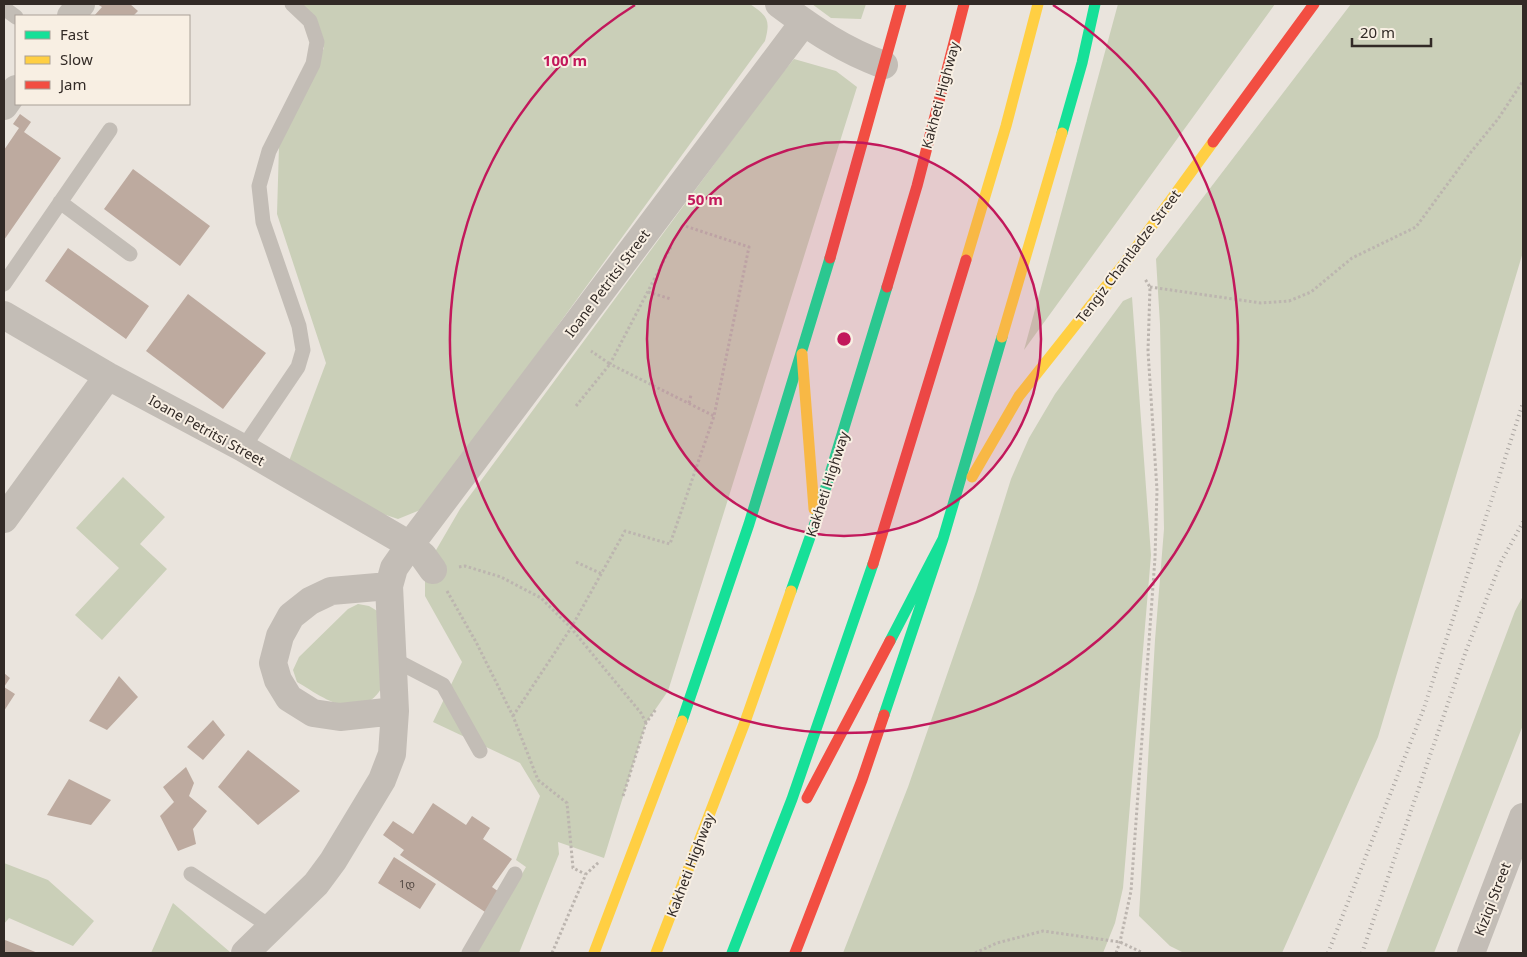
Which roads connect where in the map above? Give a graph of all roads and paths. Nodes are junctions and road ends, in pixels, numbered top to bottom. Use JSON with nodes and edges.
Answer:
{"nodes":[{"id":1,"x":80,"y":4,"type":"edge"},
{"id":2,"x":292,"y":4,"type":"edge"},
{"id":3,"x":779,"y":4,"type":"edge"},
{"id":4,"x":900,"y":4,"type":"edge"},
{"id":5,"x":964,"y":4,"type":"edge"},
{"id":6,"x":1038,"y":4,"type":"edge"},
{"id":7,"x":1095,"y":4,"type":"edge"},
{"id":8,"x":1314,"y":4,"type":"edge"},
{"id":9,"x":4,"y":8,"type":"edge"},
{"id":10,"x":72,"y":15,"type":"edge"},
{"id":11,"x":15,"y":16,"type":"edge"},
{"id":12,"x":804,"y":22,"type":"junction"},
{"id":13,"x":884,"y":65,"type":"junction"},
{"id":14,"x":1523,"y":81,"type":"edge"},
{"id":15,"x":15,"y":90,"type":"edge"},
{"id":16,"x":4,"y":106,"type":"edge"},
{"id":17,"x":110,"y":130,"type":"dead end"},
{"id":18,"x":60,"y":202,"type":"junction"},
{"id":19,"x":682,"y":226,"type":"dead end"},
{"id":20,"x":674,"y":242,"type":"dead end"},
{"id":21,"x":130,"y":254,"type":"dead end"},
{"id":22,"x":1130,"y":256,"type":"junction"},
{"id":23,"x":4,"y":284,"type":"edge"},
{"id":24,"x":1150,"y":287,"type":"junction"},
{"id":25,"x":648,"y":292,"type":"junction"},
{"id":26,"x":671,"y":299,"type":"dead end"},
{"id":27,"x":4,"y":315,"type":"edge"},
{"id":28,"x":568,"y":335,"type":"junction"},
{"id":29,"x":802,"y":354,"type":"junction"},
{"id":30,"x":610,"y":364,"type":"junction"},
{"id":31,"x":108,"y":376,"type":"junction"},
{"id":32,"x":691,"y":396,"type":"dead end"},
{"id":33,"x":689,"y":403,"type":"junction"},
{"id":34,"x":576,"y":406,"type":"dead end"},
{"id":35,"x":714,"y":416,"type":"junction"},
{"id":36,"x":243,"y":448,"type":"junction"},
{"id":37,"x":951,"y":513,"type":"junction"},
{"id":38,"x":4,"y":520,"type":"edge"},
{"id":39,"x":815,"y":523,"type":"junction"},
{"id":40,"x":943,"y":539,"type":"junction"},
{"id":41,"x":410,"y":545,"type":"junction"},
{"id":42,"x":576,"y":562,"type":"dead end"},
{"id":43,"x":433,"y":570,"type":"junction"},
{"id":44,"x":602,"y":574,"type":"junction"},
{"id":45,"x":390,"y":586,"type":"junction"},
{"id":46,"x":571,"y":628,"type":"junction"},
{"id":47,"x":393,"y":659,"type":"junction"},
{"id":48,"x":657,"y":707,"type":"dead end"},
{"id":49,"x":395,"y":711,"type":"junction"},
{"id":50,"x":513,"y":716,"type":"junction"},
{"id":51,"x":646,"y":723,"type":"junction"},
{"id":52,"x":480,"y":752,"type":"dead end"},
{"id":53,"x":621,"y":804,"type":"dead end"},
{"id":54,"x":1523,"y":817,"type":"edge"},
{"id":55,"x":604,"y":858,"type":"dead end"},
{"id":56,"x":191,"y":874,"type":"dead end"},
{"id":57,"x":515,"y":874,"type":"dead end"},
{"id":58,"x":586,"y":874,"type":"junction"},
{"id":59,"x":756,"y":895,"type":"junction"},
{"id":60,"x":271,"y":927,"type":"junction"},
{"id":61,"x":1120,"y":942,"type":"junction"},
{"id":62,"x":245,"y":953,"type":"edge"},
{"id":63,"x":469,"y":953,"type":"edge"},
{"id":64,"x":552,"y":953,"type":"edge"},
{"id":65,"x":594,"y":953,"type":"edge"},
{"id":66,"x":656,"y":953,"type":"edge"},
{"id":67,"x":732,"y":953,"type":"edge"},
{"id":68,"x":795,"y":953,"type":"edge"},
{"id":69,"x":975,"y":953,"type":"edge"},
{"id":70,"x":1116,"y":953,"type":"edge"},
{"id":71,"x":1143,"y":953,"type":"edge"},
{"id":72,"x":1471,"y":953,"type":"edge"}],
"edges":[{"from":1,"to":10,"type":"street"},
{"from":2,"to":36,"type":"lane"},
{"from":3,"to":12,"type":"street"},
{"from":4,"to":13,"type":"main road"},
{"from":5,"to":39,"type":"main road","name":"Kakheti Highway"},
{"from":6,"to":59,"type":"main road"},
{"from":7,"to":37,"type":"main road"},
{"from":8,"to":22,"type":"main road","name":"Tengiz Chantladze Street"},
{"from":9,"to":11,"type":"lane"},
{"from":12,"to":13,"type":"street"},
{"from":12,"to":28,"type":"street","name":"Ioane Petritsi Street"},
{"from":13,"to":29,"type":"main road"},
{"from":14,"to":24,"type":"path"},
{"from":15,"to":16,"type":"street"},
{"from":17,"to":18,"type":"lane"},
{"from":18,"to":21,"type":"lane"},
{"from":18,"to":23,"type":"lane"},
{"from":19,"to":35,"type":"path"},
{"from":20,"to":25,"type":"path"},
{"from":22,"to":24,"type":"path"},
{"from":22,"to":37,"type":"main road","name":"Tengiz Chantladze Street"},
{"from":24,"to":61,"type":"path"},
{"from":25,"to":26,"type":"path"},
{"from":25,"to":30,"type":"path"},
{"from":27,"to":31,"type":"street","name":"Ioane Petritsi Street"},
{"from":28,"to":30,"type":"path"},
{"from":28,"to":41,"type":"street","name":"Ioane Petritsi Street"},
{"from":29,"to":39,"type":"main road"},
{"from":29,"to":65,"type":"main road"},
{"from":30,"to":33,"type":"path"},
{"from":30,"to":34,"type":"path"},
{"from":31,"to":36,"type":"street","name":"Ioane Petritsi Street"},
{"from":31,"to":38,"type":"street"},
{"from":32,"to":33,"type":"path"},
{"from":33,"to":35,"type":"path"},
{"from":35,"to":44,"type":"path"},
{"from":36,"to":41,"type":"street","name":"Ioane Petritsi Street"},
{"from":37,"to":40,"type":"main road"},
{"from":39,"to":66,"type":"main road","name":"Kakheti Highway"},
{"from":40,"to":59,"type":"main road"},
{"from":40,"to":68,"type":"main road"},
{"from":41,"to":43,"type":"street","name":"Ioane Petritsi Street"},
{"from":41,"to":45,"type":"street"},
{"from":42,"to":44,"type":"path"},
{"from":43,"to":46,"type":"path"},
{"from":43,"to":50,"type":"path"},
{"from":44,"to":46,"type":"path"},
{"from":45,"to":47,"type":"street"},
{"from":45,"to":49,"type":"street"},
{"from":46,"to":50,"type":"path"},
{"from":46,"to":51,"type":"path"},
{"from":47,"to":49,"type":"street"},
{"from":47,"to":52,"type":"lane"},
{"from":48,"to":51,"type":"path"},
{"from":49,"to":60,"type":"street"},
{"from":50,"to":58,"type":"path"},
{"from":51,"to":53,"type":"path"},
{"from":54,"to":72,"type":"street","name":"Kiziqi Street"},
{"from":55,"to":58,"type":"path"},
{"from":56,"to":60,"type":"lane"},
{"from":57,"to":63,"type":"lane"},
{"from":58,"to":64,"type":"path"},
{"from":59,"to":67,"type":"main road"},
{"from":60,"to":62,"type":"street"},
{"from":61,"to":69,"type":"path"},
{"from":61,"to":70,"type":"path"},
{"from":61,"to":71,"type":"path"}]}
